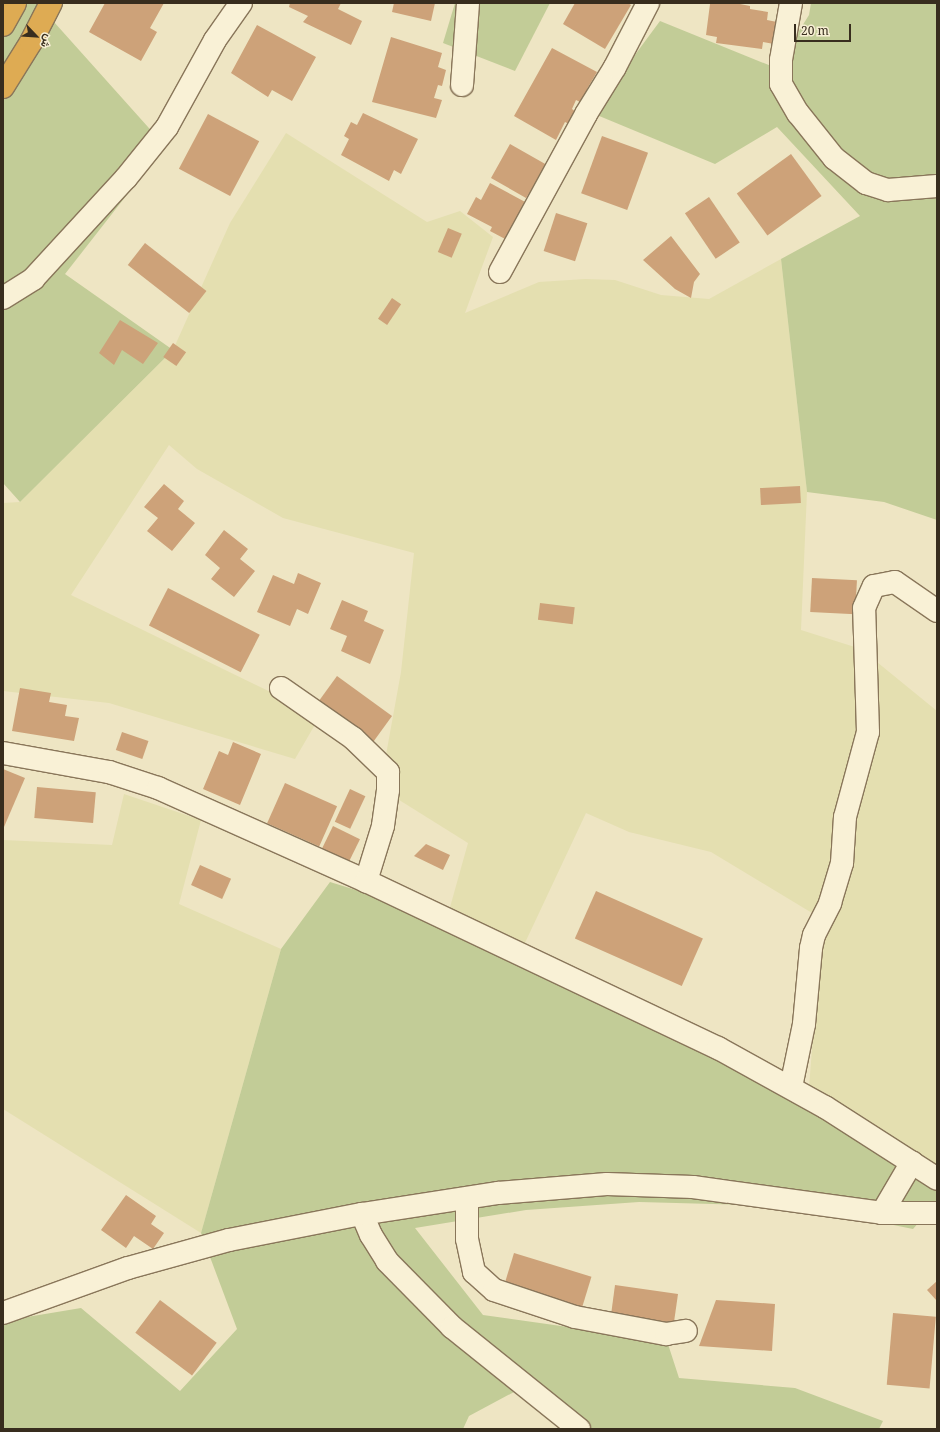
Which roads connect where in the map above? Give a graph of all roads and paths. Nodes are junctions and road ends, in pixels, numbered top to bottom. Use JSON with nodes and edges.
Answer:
{"nodes":[{"id":1,"x":15,"y":3,"type":"edge"},
{"id":2,"x":51,"y":3,"type":"edge"},
{"id":3,"x":241,"y":3,"type":"edge"},
{"id":4,"x":468,"y":3,"type":"edge"},
{"id":5,"x":648,"y":3,"type":"edge"},
{"id":6,"x":791,"y":3,"type":"edge"},
{"id":7,"x":3,"y":25,"type":"edge"},
{"id":8,"x":462,"y":85,"type":"dead end"},
{"id":9,"x":3,"y":87,"type":"edge"},
{"id":10,"x":937,"y":186,"type":"edge"},
{"id":11,"x":500,"y":272,"type":"dead end"},
{"id":12,"x":3,"y":298,"type":"edge"},
{"id":13,"x":937,"y":611,"type":"edge"},
{"id":14,"x":281,"y":688,"type":"dead end"},
{"id":15,"x":3,"y":753,"type":"edge"},
{"id":16,"x":366,"y":880,"type":"junction"},
{"id":17,"x":791,"y":1087,"type":"junction"},
{"id":18,"x":912,"y":1162,"type":"junction"},
{"id":19,"x":937,"y":1179,"type":"edge"},
{"id":20,"x":467,"y":1199,"type":"junction"},
{"id":21,"x":882,"y":1213,"type":"junction"},
{"id":22,"x":937,"y":1213,"type":"edge"},
{"id":23,"x":362,"y":1214,"type":"junction"},
{"id":24,"x":3,"y":1313,"type":"edge"},
{"id":25,"x":686,"y":1331,"type":"dead end"},
{"id":26,"x":579,"y":1429,"type":"edge"}],
"edges":[{"from":1,"to":7,"type":"highway"},
{"from":2,"to":9,"type":"highway"},
{"from":3,"to":12,"type":"street"},
{"from":4,"to":8,"type":"street"},
{"from":5,"to":11,"type":"street"},
{"from":6,"to":10,"type":"street"},
{"from":13,"to":17,"type":"street"},
{"from":14,"to":16,"type":"street"},
{"from":15,"to":16,"type":"street"},
{"from":16,"to":17,"type":"street"},
{"from":17,"to":18,"type":"street"},
{"from":18,"to":19,"type":"street"},
{"from":18,"to":21,"type":"street"},
{"from":20,"to":21,"type":"street"},
{"from":20,"to":23,"type":"street"},
{"from":20,"to":25,"type":"street"},
{"from":21,"to":22,"type":"street"},
{"from":23,"to":24,"type":"street"},
{"from":23,"to":26,"type":"street"}]}
